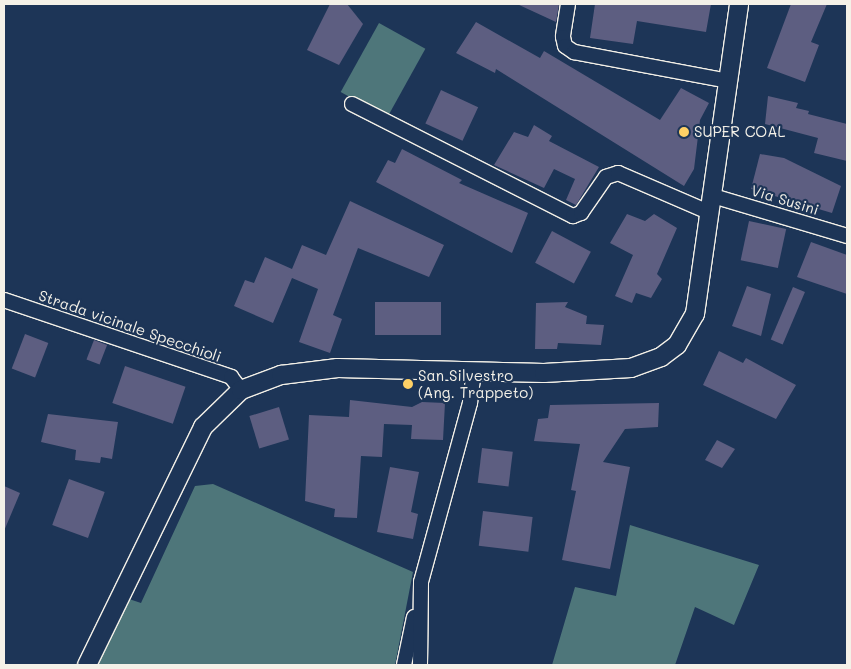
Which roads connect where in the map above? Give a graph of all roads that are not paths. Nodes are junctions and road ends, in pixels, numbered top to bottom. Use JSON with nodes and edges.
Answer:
{"nodes":[{"id":1,"x":568,"y":4,"type":"edge"},
{"id":2,"x":739,"y":4,"type":"edge"},
{"id":3,"x":729,"y":81,"type":"junction"},
{"id":4,"x":352,"y":104,"type":"dead end"},
{"id":5,"x":712,"y":204,"type":"junction"},
{"id":6,"x":847,"y":236,"type":"edge"},
{"id":7,"x":4,"y":300,"type":"edge"},
{"id":8,"x":474,"y":371,"type":"junction"},
{"id":9,"x":241,"y":390,"type":"junction"},
{"id":10,"x":421,"y":582,"type":"junction"},
{"id":11,"x":87,"y":665,"type":"edge"},
{"id":12,"x":404,"y":665,"type":"edge"},
{"id":13,"x":420,"y":665,"type":"edge"}],
"edges":[{"from":1,"to":3,"type":"street"},
{"from":2,"to":3,"type":"street"},
{"from":3,"to":5,"type":"street"},
{"from":4,"to":5,"type":"street","name":"Via Susini"},
{"from":5,"to":6,"type":"street","name":"Via Susini"},
{"from":5,"to":8,"type":"street"},
{"from":7,"to":9,"type":"street","name":"Strada vicinale Specchioli"},
{"from":8,"to":9,"type":"street"},
{"from":8,"to":10,"type":"street"},
{"from":9,"to":11,"type":"street"},
{"from":10,"to":12,"type":"street"},
{"from":10,"to":13,"type":"street"}]}
